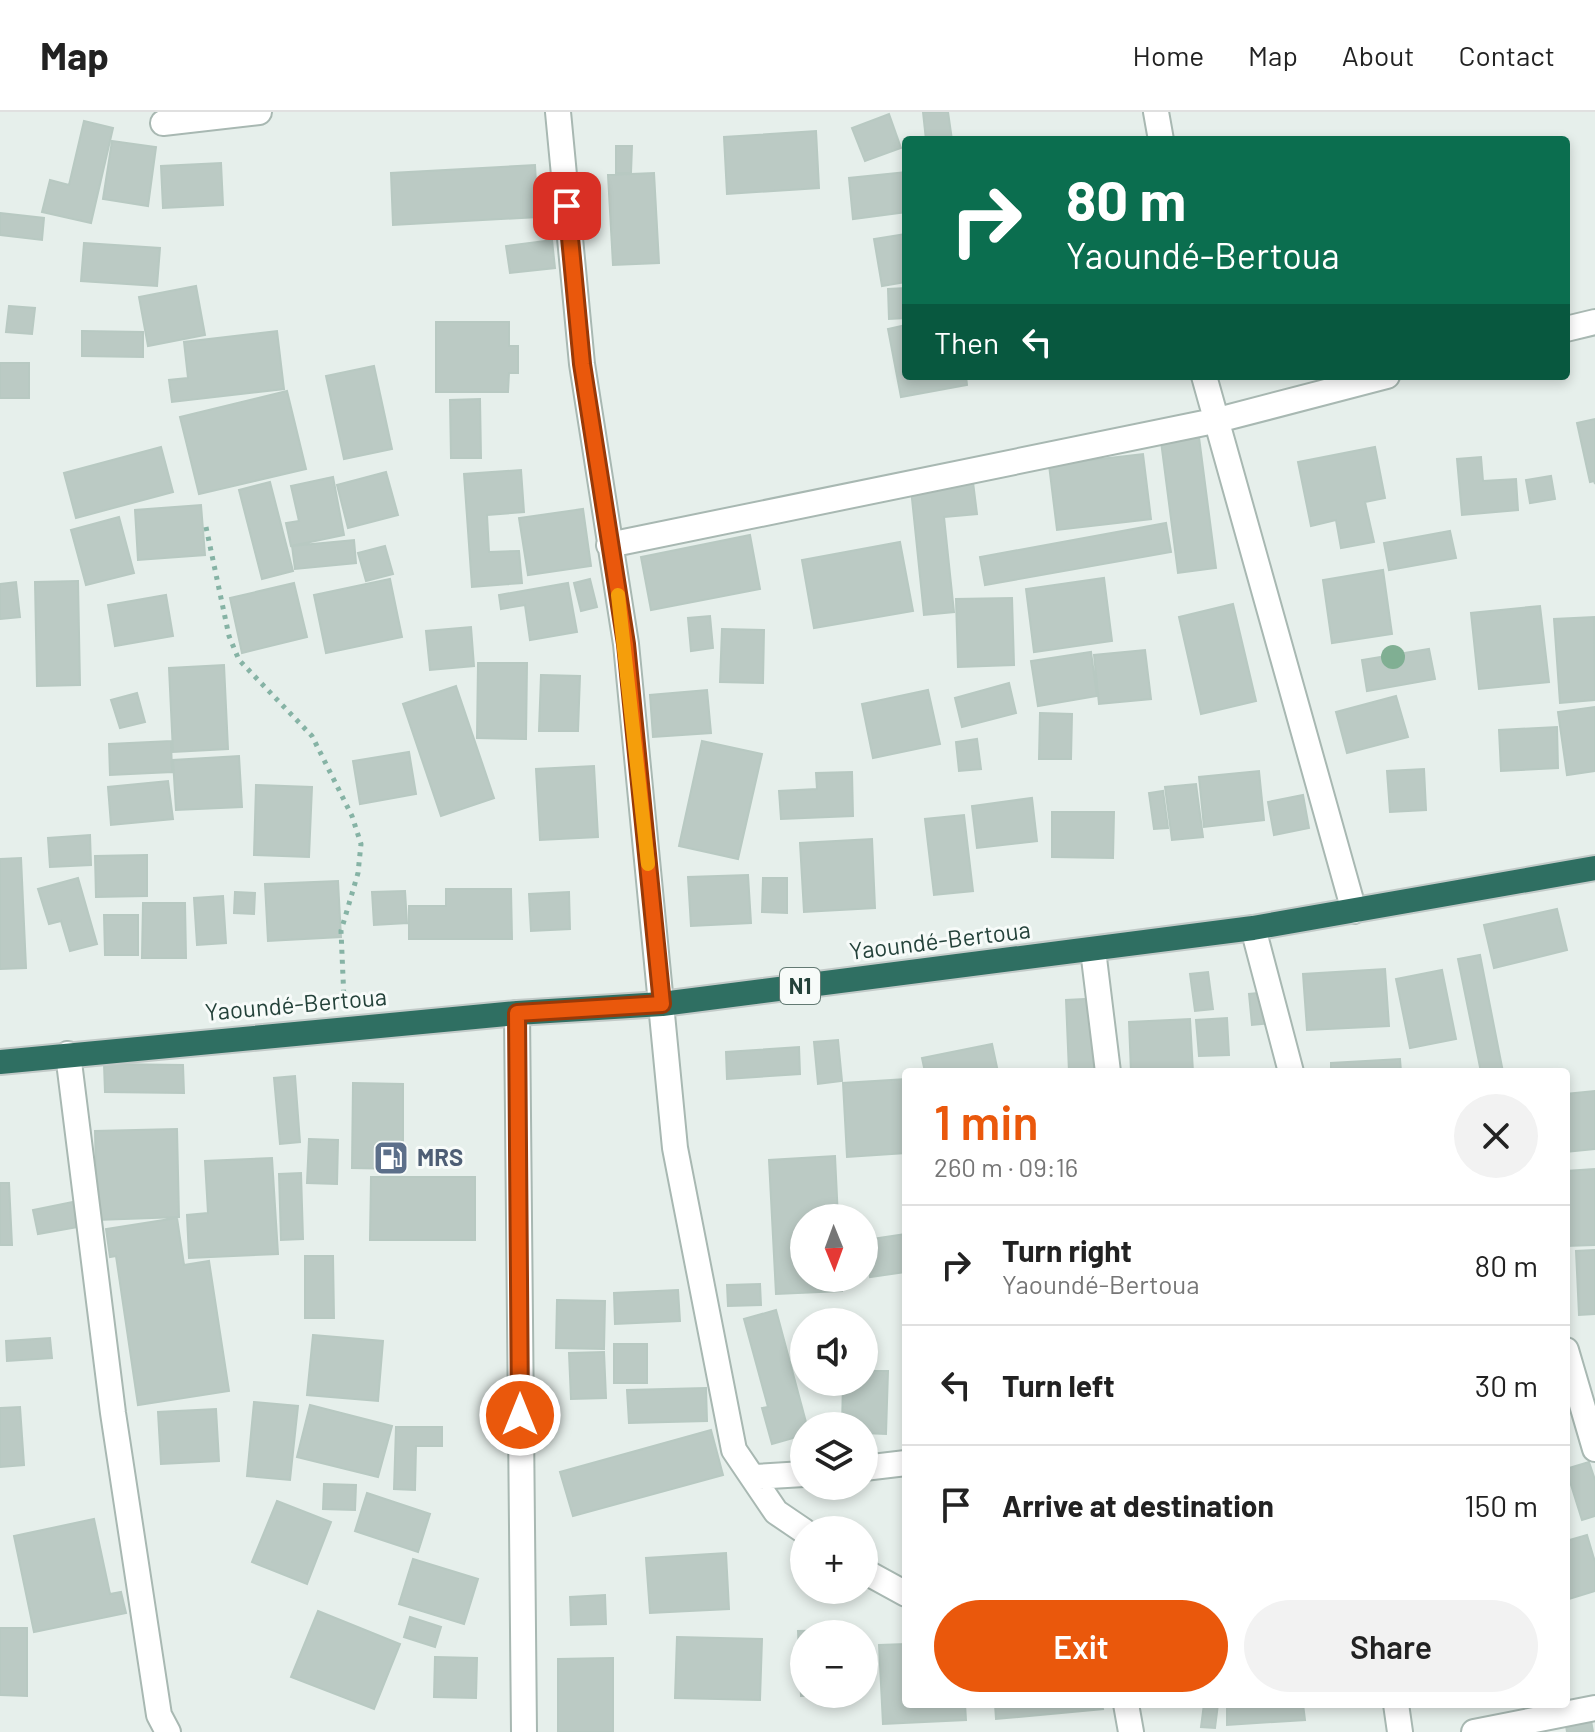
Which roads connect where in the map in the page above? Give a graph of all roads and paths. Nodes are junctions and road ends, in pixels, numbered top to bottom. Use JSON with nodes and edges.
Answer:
{"nodes":[{"id":1,"x":259,"y":112,"type":"edge"},
{"id":2,"x":558,"y":112,"type":"edge"},
{"id":3,"x":1156,"y":112,"type":"edge"},
{"id":4,"x":163,"y":123,"type":"dead end"},
{"id":5,"x":1160,"y":136,"type":"edge"},
{"id":6,"x":1595,"y":322,"type":"edge"},
{"id":7,"x":1570,"y":328,"type":"edge"},
{"id":8,"x":1205,"y":380,"type":"edge"},
{"id":9,"x":1372,"y":380,"type":"edge"},
{"id":10,"x":1214,"y":421,"type":"junction"},
{"id":11,"x":206,"y":527,"type":"dead end"},
{"id":12,"x":609,"y":545,"type":"junction"},
{"id":13,"x":1595,"y":868,"type":"edge"},
{"id":14,"x":1354,"y":911,"type":"junction"},
{"id":15,"x":1253,"y":928,"type":"junction"},
{"id":16,"x":1093,"y":950,"type":"junction"},
{"id":17,"x":662,"y":1004,"type":"junction"},
{"id":18,"x":517,"y":1013,"type":"junction"},
{"id":19,"x":345,"y":1029,"type":"junction"},
{"id":20,"x":68,"y":1054,"type":"junction"},
{"id":21,"x":0,"y":1062,"type":"edge"},
{"id":22,"x":1108,"y":1068,"type":"edge"},
{"id":23,"x":1290,"y":1068,"type":"edge"},
{"id":24,"x":1570,"y":1364,"type":"edge"},
{"id":25,"x":1595,"y":1449,"type":"edge"},
{"id":26,"x":902,"y":1463,"type":"edge"},
{"id":27,"x":878,"y":1466,"type":"edge"},
{"id":28,"x":790,"y":1475,"type":"edge"},
{"id":29,"x":755,"y":1477,"type":"junction"},
{"id":30,"x":790,"y":1522,"type":"edge"},
{"id":31,"x":878,"y":1579,"type":"edge"},
{"id":32,"x":902,"y":1592,"type":"edge"},
{"id":33,"x":1127,"y":1708,"type":"edge"},
{"id":34,"x":1397,"y":1708,"type":"edge"},
{"id":35,"x":1595,"y":1708,"type":"edge"},
{"id":36,"x":168,"y":1732,"type":"edge"},
{"id":37,"x":524,"y":1732,"type":"edge"},
{"id":38,"x":1131,"y":1732,"type":"edge"},
{"id":39,"x":1400,"y":1732,"type":"edge"},
{"id":40,"x":1474,"y":1732,"type":"edge"}],
"edges":[{"from":1,"to":4,"type":"street"},
{"from":2,"to":12,"type":"street"},
{"from":3,"to":5,"type":"street"},
{"from":6,"to":7,"type":"street"},
{"from":8,"to":10,"type":"street"},
{"from":9,"to":10,"type":"street"},
{"from":10,"to":12,"type":"street"},
{"from":10,"to":14,"type":"street"},
{"from":11,"to":19,"type":"path"},
{"from":12,"to":17,"type":"street"},
{"from":13,"to":14,"type":"highway","name":"Yaoundé-Bertoua","number":"N1"},
{"from":14,"to":15,"type":"highway","name":"Yaoundé-Bertoua","number":"N1"},
{"from":15,"to":16,"type":"highway","name":"Yaoundé-Bertoua","number":"N1"},
{"from":15,"to":23,"type":"street"},
{"from":16,"to":17,"type":"highway","name":"Yaoundé-Bertoua","number":"N1"},
{"from":16,"to":22,"type":"street"},
{"from":17,"to":18,"type":"highway","name":"Yaoundé-Bertoua","number":"N1"},
{"from":17,"to":29,"type":"street"},
{"from":18,"to":19,"type":"highway","name":"Yaoundé-Bertoua","number":"N1"},
{"from":18,"to":37,"type":"street"},
{"from":19,"to":20,"type":"highway","name":"Yaoundé-Bertoua","number":"N1"},
{"from":20,"to":21,"type":"highway","name":"Yaoundé-Bertoua","number":"N1"},
{"from":20,"to":36,"type":"street"},
{"from":24,"to":25,"type":"street"},
{"from":26,"to":27,"type":"street"},
{"from":28,"to":29,"type":"street"},
{"from":29,"to":30,"type":"street"},
{"from":31,"to":32,"type":"street"},
{"from":33,"to":38,"type":"street"},
{"from":34,"to":39,"type":"street"},
{"from":35,"to":40,"type":"street"}]}
